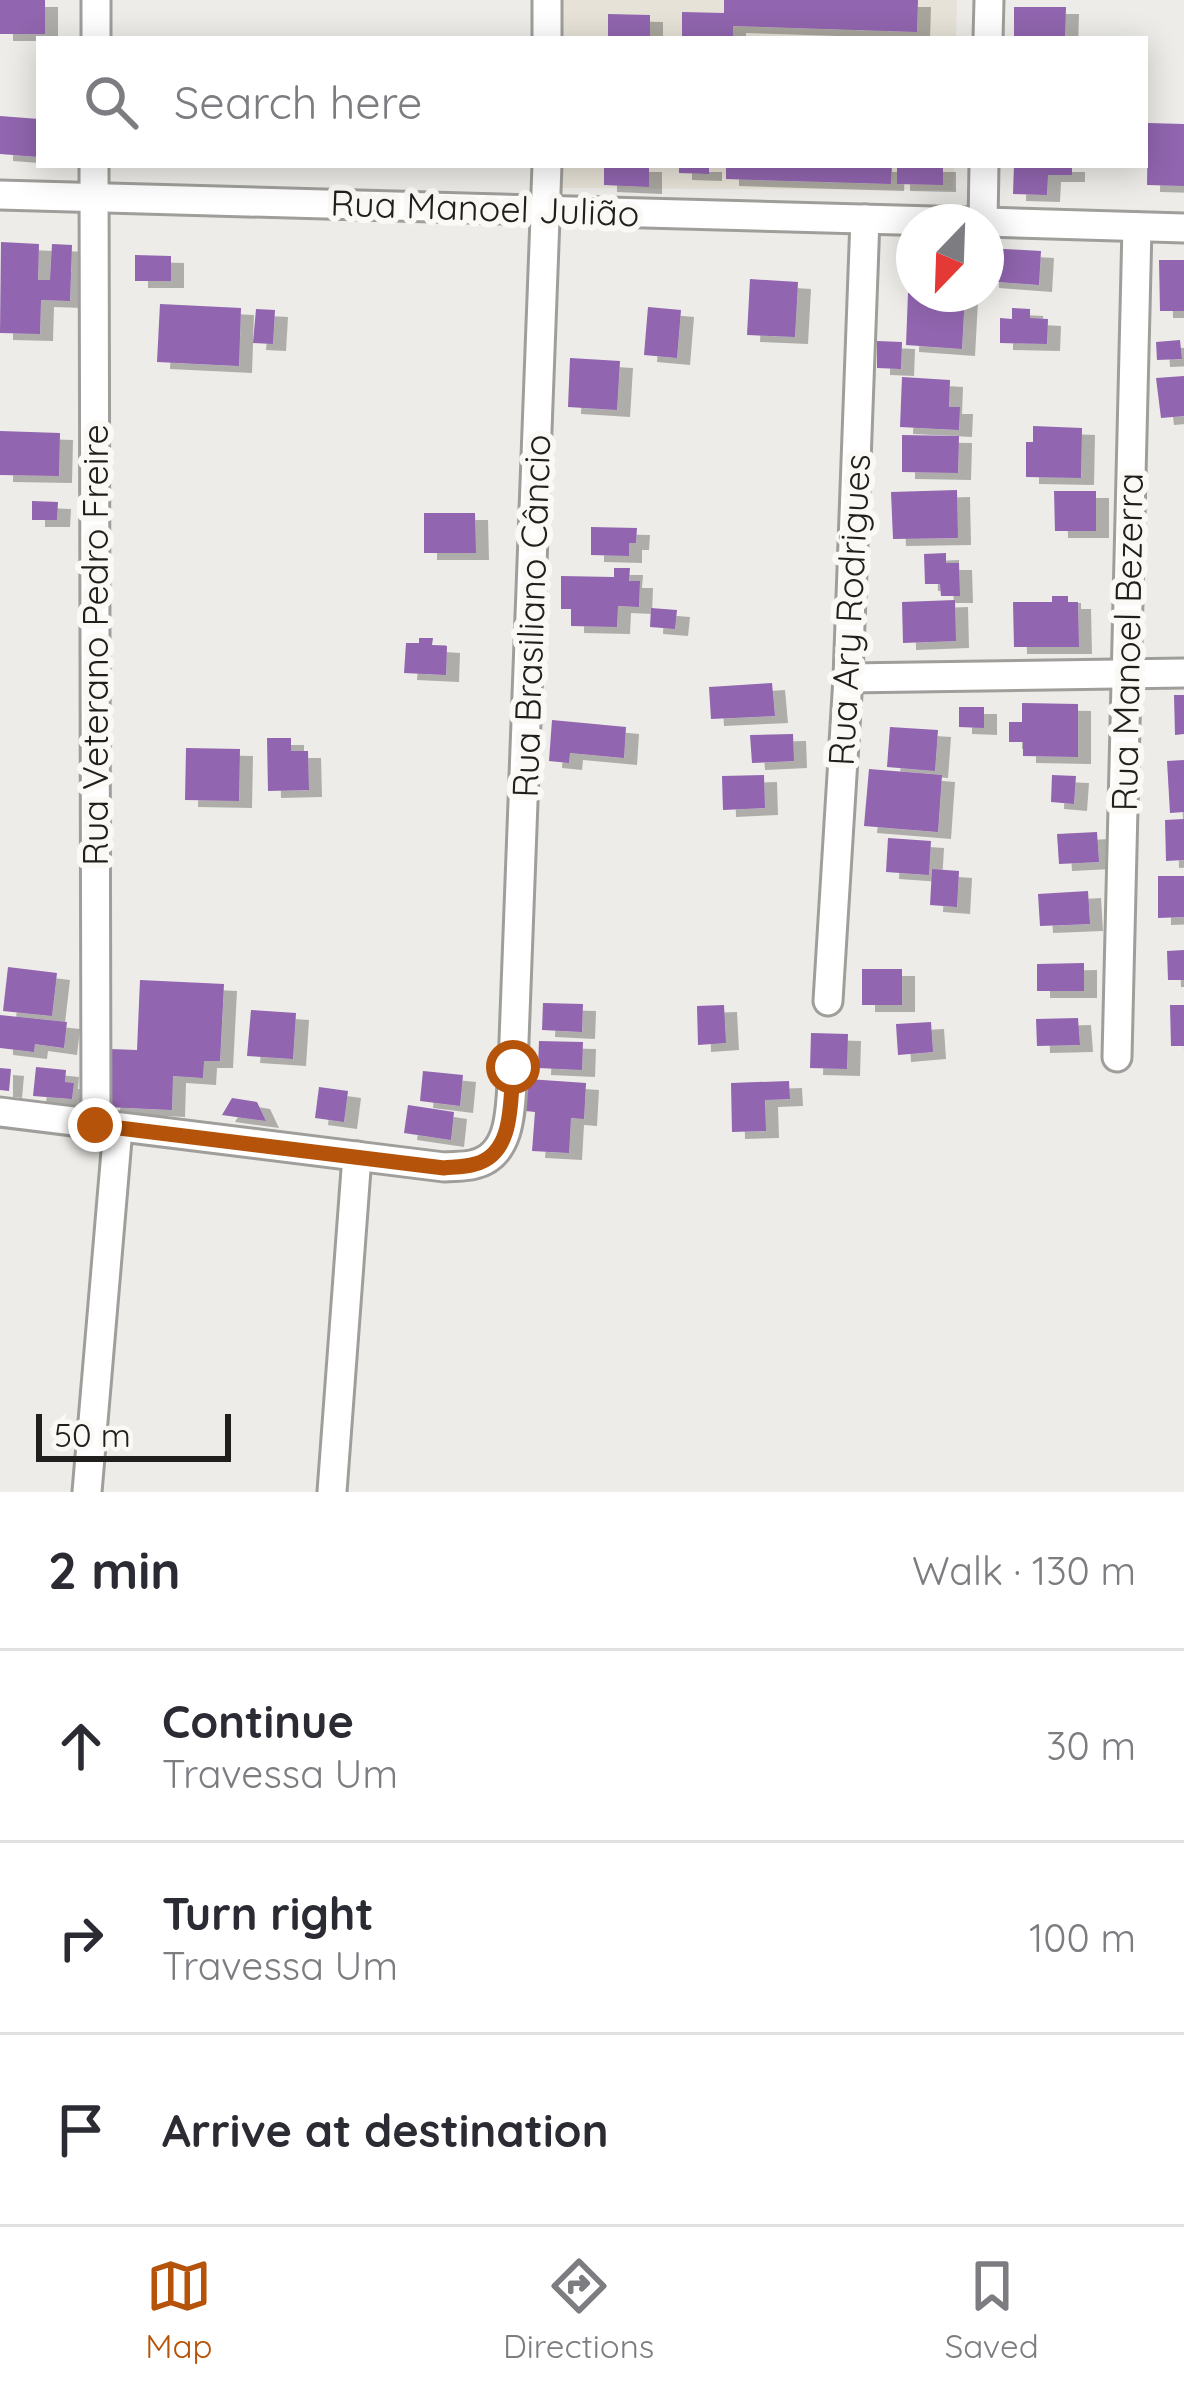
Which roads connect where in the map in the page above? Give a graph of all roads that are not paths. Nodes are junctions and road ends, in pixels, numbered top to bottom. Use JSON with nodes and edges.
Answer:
{"nodes":[{"id":1,"x":96,"y":0,"type":"edge"},
{"id":2,"x":547,"y":0,"type":"edge"},
{"id":3,"x":989,"y":0,"type":"edge"},
{"id":4,"x":96,"y":36,"type":"edge"},
{"id":5,"x":547,"y":36,"type":"edge"},
{"id":6,"x":988,"y":36,"type":"edge"},
{"id":7,"x":94,"y":168,"type":"edge"},
{"id":8,"x":547,"y":168,"type":"edge"},
{"id":9,"x":984,"y":168,"type":"edge"},
{"id":10,"x":0,"y":195,"type":"edge"},
{"id":11,"x":94,"y":197,"type":"junction"},
{"id":12,"x":984,"y":204,"type":"edge"},
{"id":13,"x":547,"y":210,"type":"junction"},
{"id":14,"x":865,"y":219,"type":"junction"},
{"id":15,"x":896,"y":220,"type":"edge"},
{"id":16,"x":1004,"y":223,"type":"edge"},
{"id":17,"x":1137,"y":226,"type":"junction"},
{"id":18,"x":1184,"y":228,"type":"edge"},
{"id":19,"x":1184,"y":673,"type":"edge"},
{"id":20,"x":1126,"y":674,"type":"junction"},
{"id":21,"x":848,"y":678,"type":"junction"},
{"id":22,"x":828,"y":1001,"type":"dead end"},
{"id":23,"x":1117,"y":1057,"type":"dead end"},
{"id":24,"x":0,"y":1112,"type":"edge"},
{"id":25,"x":107,"y":1126,"type":"junction"},
{"id":26,"x":357,"y":1156,"type":"junction"},
{"id":27,"x":87,"y":1492,"type":"edge"},
{"id":28,"x":332,"y":1492,"type":"edge"}],
"edges":[{"from":1,"to":4,"type":"street"},
{"from":2,"to":5,"type":"street"},
{"from":3,"to":6,"type":"street"},
{"from":7,"to":11,"type":"street","name":"Rua Veterano Pedro Freire"},
{"from":8,"to":13,"type":"street","name":"Rua Brasiliano Câncio"},
{"from":9,"to":12,"type":"street"},
{"from":10,"to":11,"type":"street","name":"Rua Manoel Julião"},
{"from":11,"to":13,"type":"street","name":"Rua Manoel Julião"},
{"from":11,"to":25,"type":"street","name":"Rua Veterano Pedro Freire"},
{"from":13,"to":14,"type":"street","name":"Rua Manoel Julião"},
{"from":13,"to":26,"type":"street","name":"Rua Brasiliano Câncio"},
{"from":14,"to":15,"type":"street","name":"Rua Manoel Julião"},
{"from":14,"to":21,"type":"street","name":"Rua Ary Rodrigues"},
{"from":16,"to":17,"type":"street"},
{"from":17,"to":18,"type":"street"},
{"from":17,"to":20,"type":"street","name":"Rua Manoel Bezerra"},
{"from":19,"to":20,"type":"street"},
{"from":20,"to":21,"type":"street"},
{"from":20,"to":23,"type":"street","name":"Rua Manoel Bezerra"},
{"from":21,"to":22,"type":"street","name":"Rua Ary Rodrigues"},
{"from":24,"to":25,"type":"street"},
{"from":25,"to":26,"type":"street"},
{"from":25,"to":27,"type":"street","name":"Rua Veterano Pedro Freire"},
{"from":26,"to":28,"type":"street"}]}
